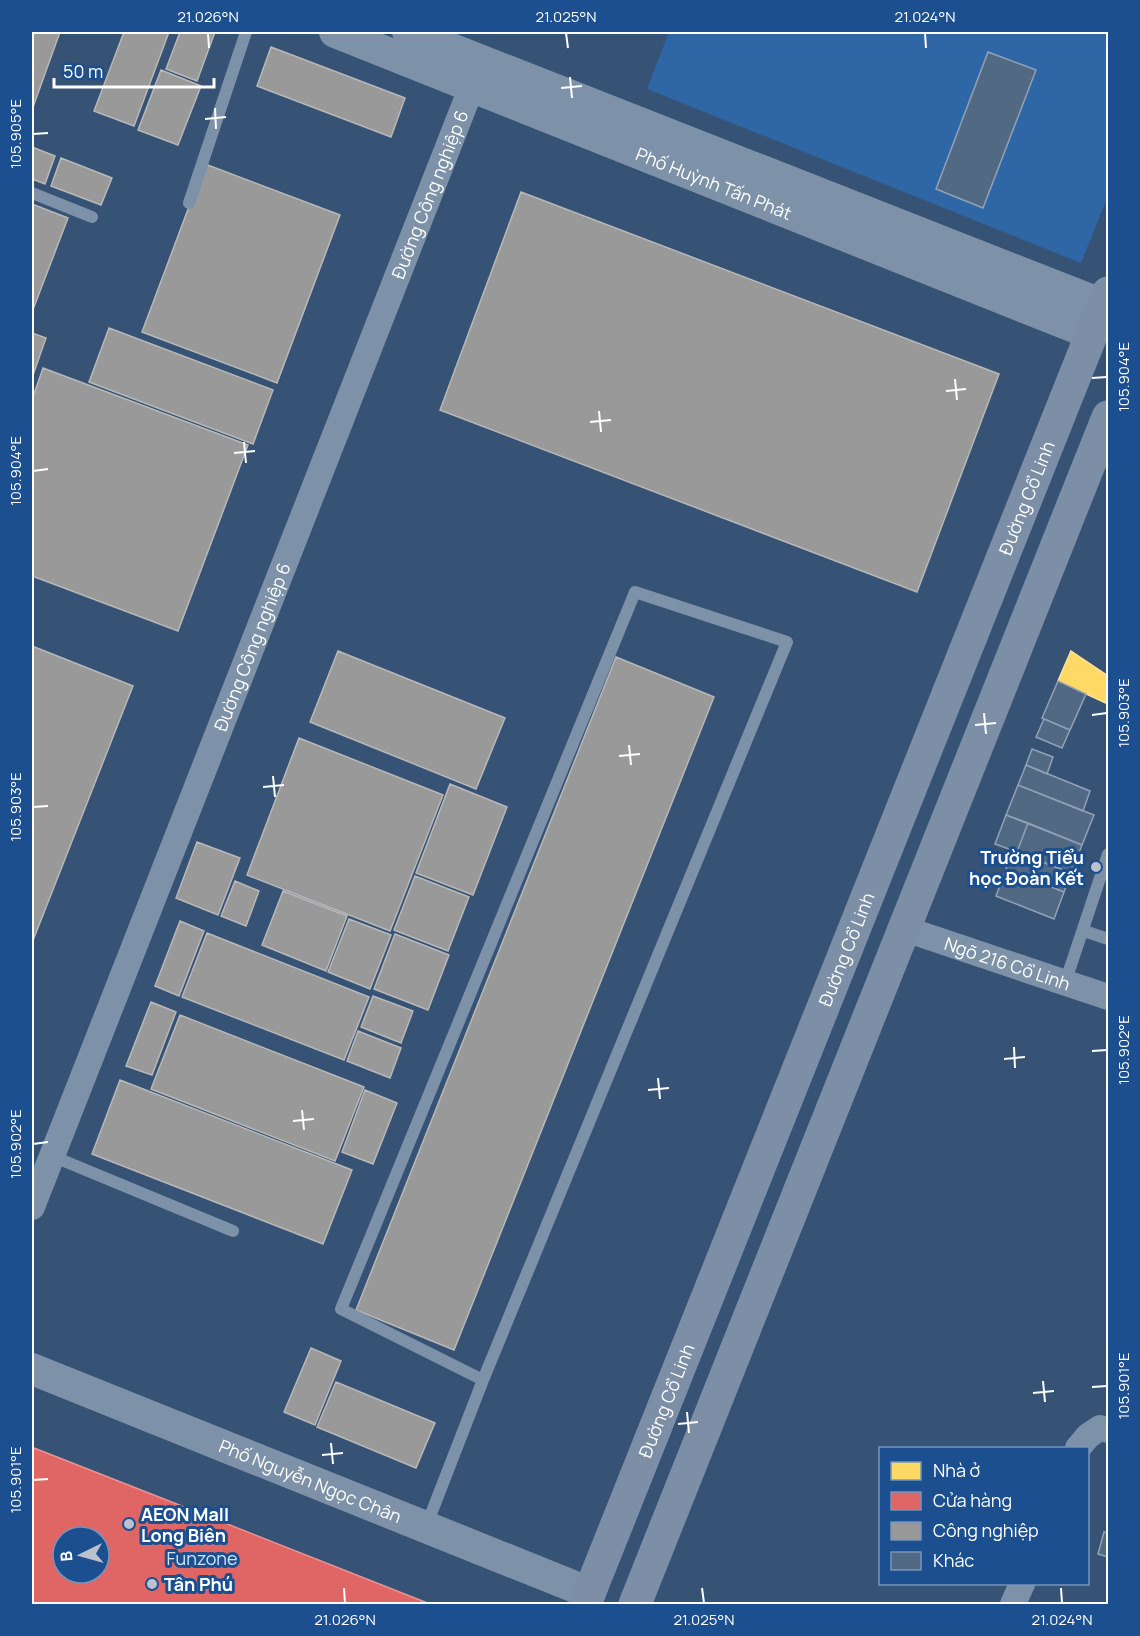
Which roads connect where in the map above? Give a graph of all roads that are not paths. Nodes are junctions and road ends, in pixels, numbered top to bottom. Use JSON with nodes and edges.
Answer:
{"nodes":[{"id":1,"x":246,"y":32,"type":"edge"},
{"id":2,"x":335,"y":32,"type":"edge"},
{"id":3,"x":408,"y":32,"type":"edge"},
{"id":4,"x":477,"y":73,"type":"junction"},
{"id":5,"x":32,"y":193,"type":"edge"},
{"id":6,"x":189,"y":203,"type":"dead end"},
{"id":7,"x":92,"y":217,"type":"dead end"},
{"id":8,"x":1101,"y":311,"type":"edge"},
{"id":9,"x":1108,"y":417,"type":"edge"},
{"id":10,"x":1108,"y":854,"type":"edge"},
{"id":11,"x":905,"y":929,"type":"junction"},
{"id":12,"x":1084,"y":931,"type":"junction"},
{"id":13,"x":1108,"y":939,"type":"edge"},
{"id":14,"x":1065,"y":983,"type":"junction"},
{"id":15,"x":1108,"y":997,"type":"edge"},
{"id":16,"x":51,"y":1156,"type":"junction"},
{"id":17,"x":32,"y":1207,"type":"edge"},
{"id":18,"x":233,"y":1231,"type":"dead end"},
{"id":19,"x":32,"y":1369,"type":"edge"},
{"id":20,"x":483,"y":1380,"type":"junction"},
{"id":21,"x":1104,"y":1429,"type":"edge"},
{"id":22,"x":1080,"y":1447,"type":"edge"},
{"id":23,"x":426,"y":1527,"type":"junction"},
{"id":24,"x":1022,"y":1585,"type":"edge"},
{"id":25,"x":587,"y":1599,"type":"edge"},
{"id":26,"x":634,"y":1605,"type":"edge"},
{"id":27,"x":1013,"y":1605,"type":"edge"}],
"edges":[{"from":1,"to":6,"type":"lane"},
{"from":2,"to":4,"type":"street","name":"Phố Huỳnh Tấn Phát"},
{"from":3,"to":4,"type":"street","name":"Phố Huỳnh Tấn Phát"},
{"from":4,"to":8,"type":"street","name":"Phố Huỳnh Tấn Phát"},
{"from":4,"to":16,"type":"street","name":"Đường Công nghiệp 6"},
{"from":5,"to":7,"type":"lane"},
{"from":8,"to":25,"type":"main road","name":"Đường Cổ Linh"},
{"from":9,"to":11,"type":"main road"},
{"from":10,"to":12,"type":"lane"},
{"from":11,"to":14,"type":"street","name":"Ngõ 216 Cổ Linh"},
{"from":11,"to":26,"type":"main road"},
{"from":12,"to":13,"type":"lane"},
{"from":12,"to":14,"type":"lane"},
{"from":14,"to":15,"type":"street","name":"Ngõ 216 Cổ Linh"},
{"from":16,"to":17,"type":"street","name":"Đường Công nghiệp 6"},
{"from":16,"to":18,"type":"lane"},
{"from":19,"to":23,"type":"street","name":"Phố Nguyễn Ngọc Chân"},
{"from":20,"to":20,"type":"lane"},
{"from":20,"to":23,"type":"lane"},
{"from":21,"to":22,"type":"street"},
{"from":23,"to":25,"type":"street","name":"Phố Nguyễn Ngọc Chân"},
{"from":24,"to":27,"type":"street"}]}
